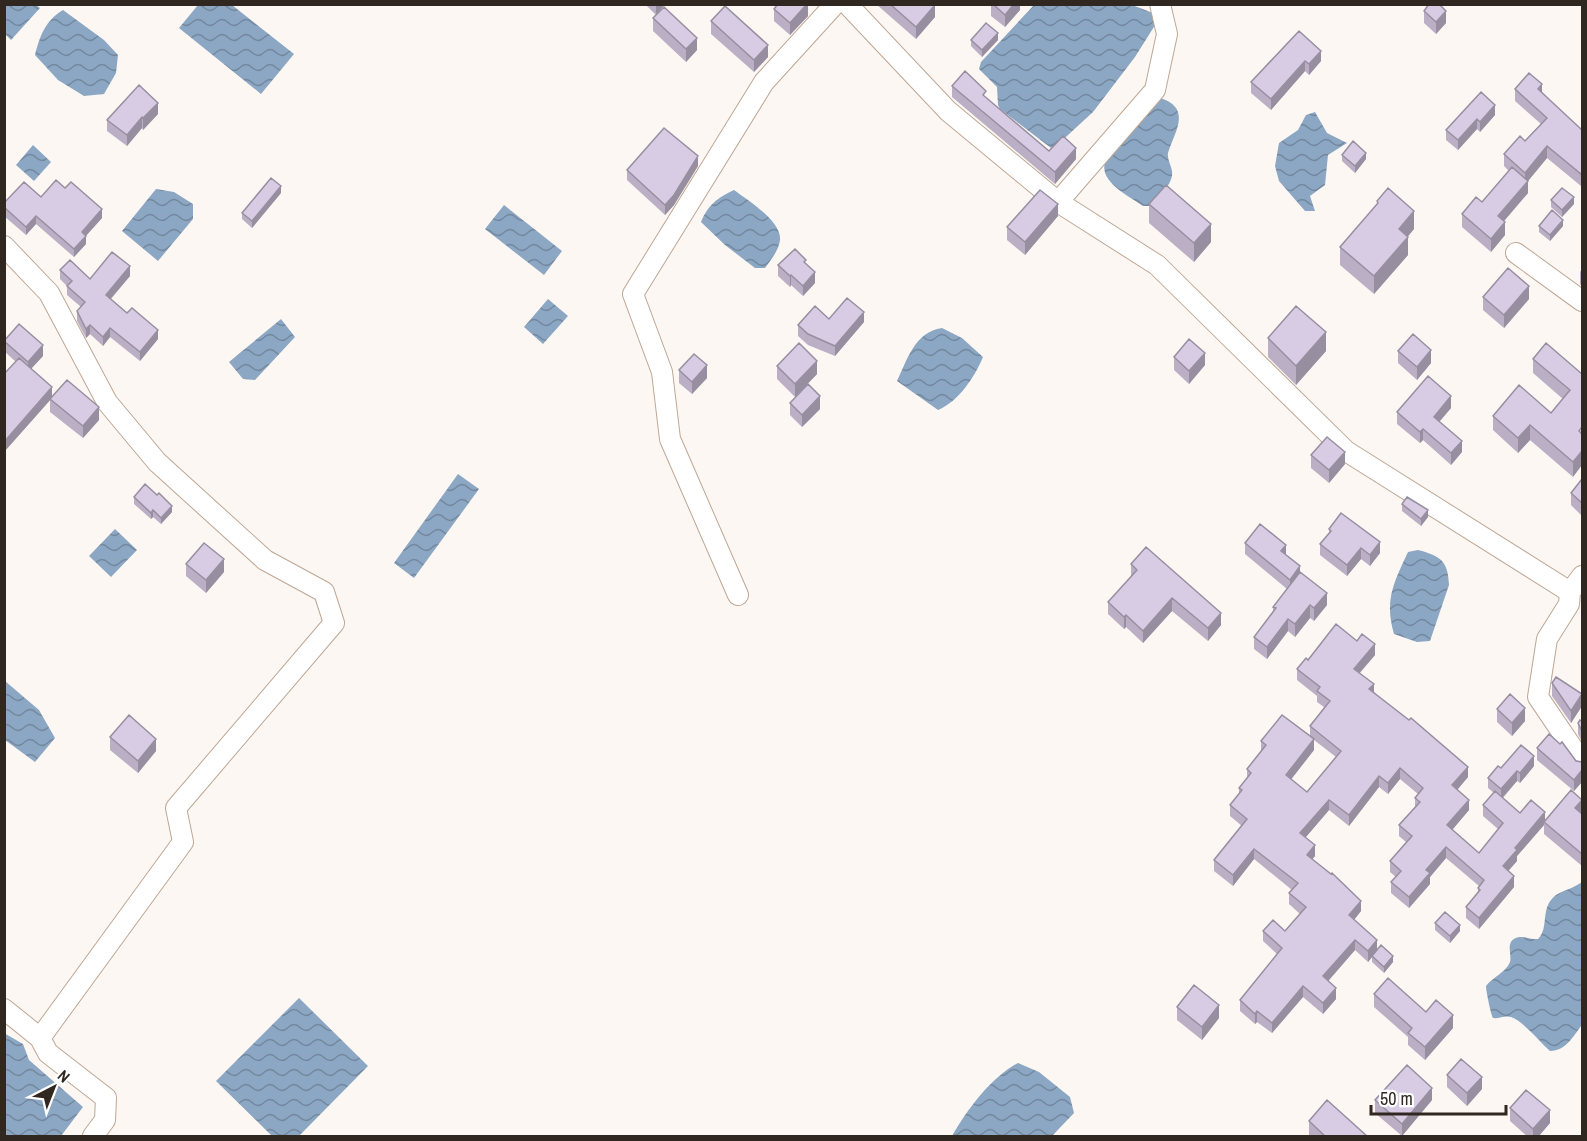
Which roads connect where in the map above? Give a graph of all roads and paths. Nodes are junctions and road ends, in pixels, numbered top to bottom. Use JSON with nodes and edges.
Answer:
{"nodes":[{"id":1,"x":835,"y":4,"type":"edge"},
{"id":2,"x":847,"y":4,"type":"edge"},
{"id":3,"x":1160,"y":4,"type":"edge"},
{"id":4,"x":1058,"y":202,"type":"junction"},
{"id":5,"x":4,"y":246,"type":"edge"},
{"id":6,"x":1516,"y":253,"type":"dead end"},
{"id":7,"x":1582,"y":301,"type":"edge"},
{"id":8,"x":1582,"y":576,"type":"edge"},
{"id":9,"x":1570,"y":592,"type":"junction"},
{"id":10,"x":738,"y":596,"type":"dead end"},
{"id":11,"x":1582,"y":762,"type":"edge"},
{"id":12,"x":4,"y":1009,"type":"edge"},
{"id":13,"x":40,"y":1038,"type":"junction"},
{"id":14,"x":93,"y":1137,"type":"edge"}],
"edges":[{"from":1,"to":10,"type":"street"},
{"from":2,"to":4,"type":"street"},
{"from":3,"to":4,"type":"street"},
{"from":4,"to":9,"type":"street"},
{"from":5,"to":13,"type":"street"},
{"from":6,"to":7,"type":"street"},
{"from":8,"to":9,"type":"street"},
{"from":9,"to":11,"type":"street"},
{"from":12,"to":13,"type":"street"},
{"from":13,"to":14,"type":"street"}]}
